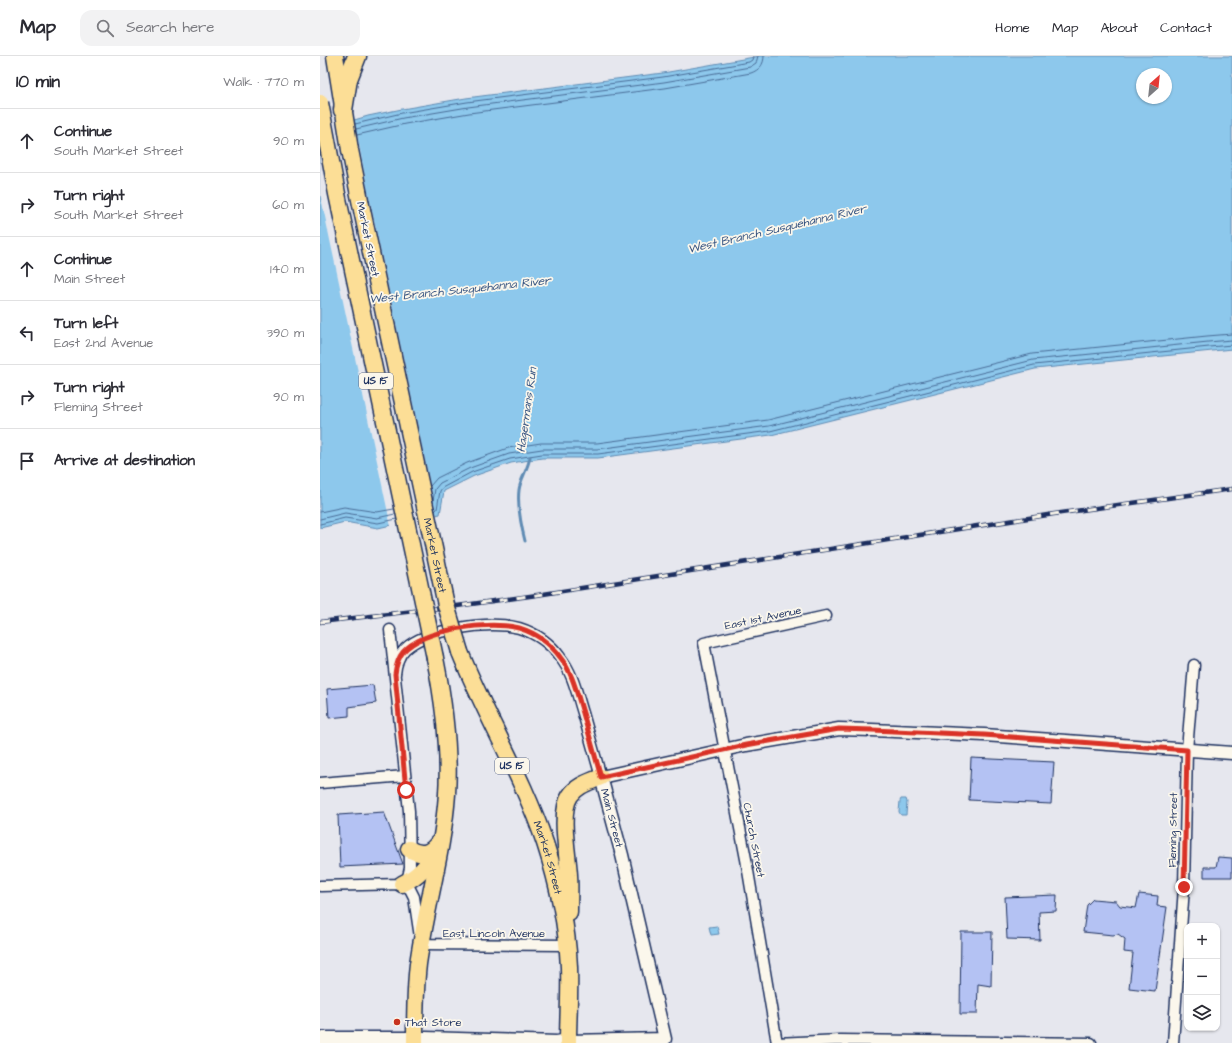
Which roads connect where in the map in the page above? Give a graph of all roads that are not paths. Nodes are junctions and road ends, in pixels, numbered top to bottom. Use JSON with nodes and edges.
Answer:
{"nodes":[{"id":1,"x":336,"y":56,"type":"edge"},
{"id":2,"x":357,"y":56,"type":"edge"},
{"id":3,"x":320,"y":103,"type":"edge"},
{"id":4,"x":343,"y":110,"type":"junction"},
{"id":5,"x":826,"y":616,"type":"dead end"},
{"id":6,"x":390,"y":630,"type":"dead end"},
{"id":7,"x":704,"y":643,"type":"joint"},
{"id":8,"x":1194,"y":665,"type":"dead end"},
{"id":9,"x":395,"y":674,"type":"junction"},
{"id":10,"x":725,"y":750,"type":"junction"},
{"id":11,"x":1187,"y":750,"type":"junction"},
{"id":12,"x":1232,"y":753,"type":"edge"},
{"id":13,"x":405,"y":776,"type":"junction"},
{"id":14,"x":601,"y":777,"type":"junction"},
{"id":15,"x":320,"y":783,"type":"edge"},
{"id":16,"x":442,"y":839,"type":"junction"},
{"id":17,"x":409,"y":849,"type":"junction"},
{"id":18,"x":402,"y":884,"type":"junction"},
{"id":19,"x":320,"y":886,"type":"edge"},
{"id":20,"x":422,"y":944,"type":"junction"},
{"id":21,"x":567,"y":945,"type":"junction"},
{"id":22,"x":320,"y":1039,"type":"edge"},
{"id":23,"x":415,"y":1041,"type":"edge"},
{"id":24,"x":665,"y":1041,"type":"edge"},
{"id":25,"x":568,"y":1042,"type":"edge"},
{"id":26,"x":964,"y":1042,"type":"edge"},
{"id":27,"x":777,"y":1043,"type":"edge"},
{"id":28,"x":1091,"y":1043,"type":"edge"},
{"id":29,"x":1173,"y":1043,"type":"edge"}],
"edges":[{"from":1,"to":4,"type":"highway","name":"Market Street","number":"US 15"},
{"from":2,"to":4,"type":"highway"},
{"from":3,"to":16,"type":"highway","name":"Market Street","number":"US 15","bridge":true},
{"from":4,"to":21,"type":"highway","name":"Market Street","number":"US 15","bridge":true},
{"from":5,"to":7,"type":"street","name":"East 1st Avenue"},
{"from":6,"to":9,"type":"street"},
{"from":7,"to":10,"type":"street","name":"Church Street"},
{"from":8,"to":11,"type":"street","name":"Fleming Street"},
{"from":9,"to":13,"type":"street"},
{"from":9,"to":14,"type":"street","name":"Main Street"},
{"from":10,"to":11,"type":"street"},
{"from":10,"to":14,"type":"street"},
{"from":10,"to":27,"type":"street","name":"Church Street"},
{"from":11,"to":12,"type":"street"},
{"from":11,"to":29,"type":"street","name":"Fleming Street"},
{"from":13,"to":15,"type":"street"},
{"from":13,"to":17,"type":"street"},
{"from":14,"to":21,"type":"highway"},
{"from":14,"to":24,"type":"street","name":"Main Street"},
{"from":16,"to":17,"type":"highway"},
{"from":16,"to":18,"type":"highway"},
{"from":16,"to":20,"type":"highway","name":"Market Street","number":"US 15"},
{"from":17,"to":18,"type":"street"},
{"from":18,"to":19,"type":"street"},
{"from":18,"to":20,"type":"street"},
{"from":20,"to":21,"type":"street","name":"East Lincoln Avenue"},
{"from":20,"to":23,"type":"highway","number":"US 15"},
{"from":21,"to":25,"type":"highway","name":"Market Street","number":"US 15"},
{"from":22,"to":23,"type":"main road"},
{"from":23,"to":25,"type":"main road"},
{"from":24,"to":25,"type":"street"},
{"from":26,"to":27,"type":"street"},
{"from":26,"to":28,"type":"street"}]}
